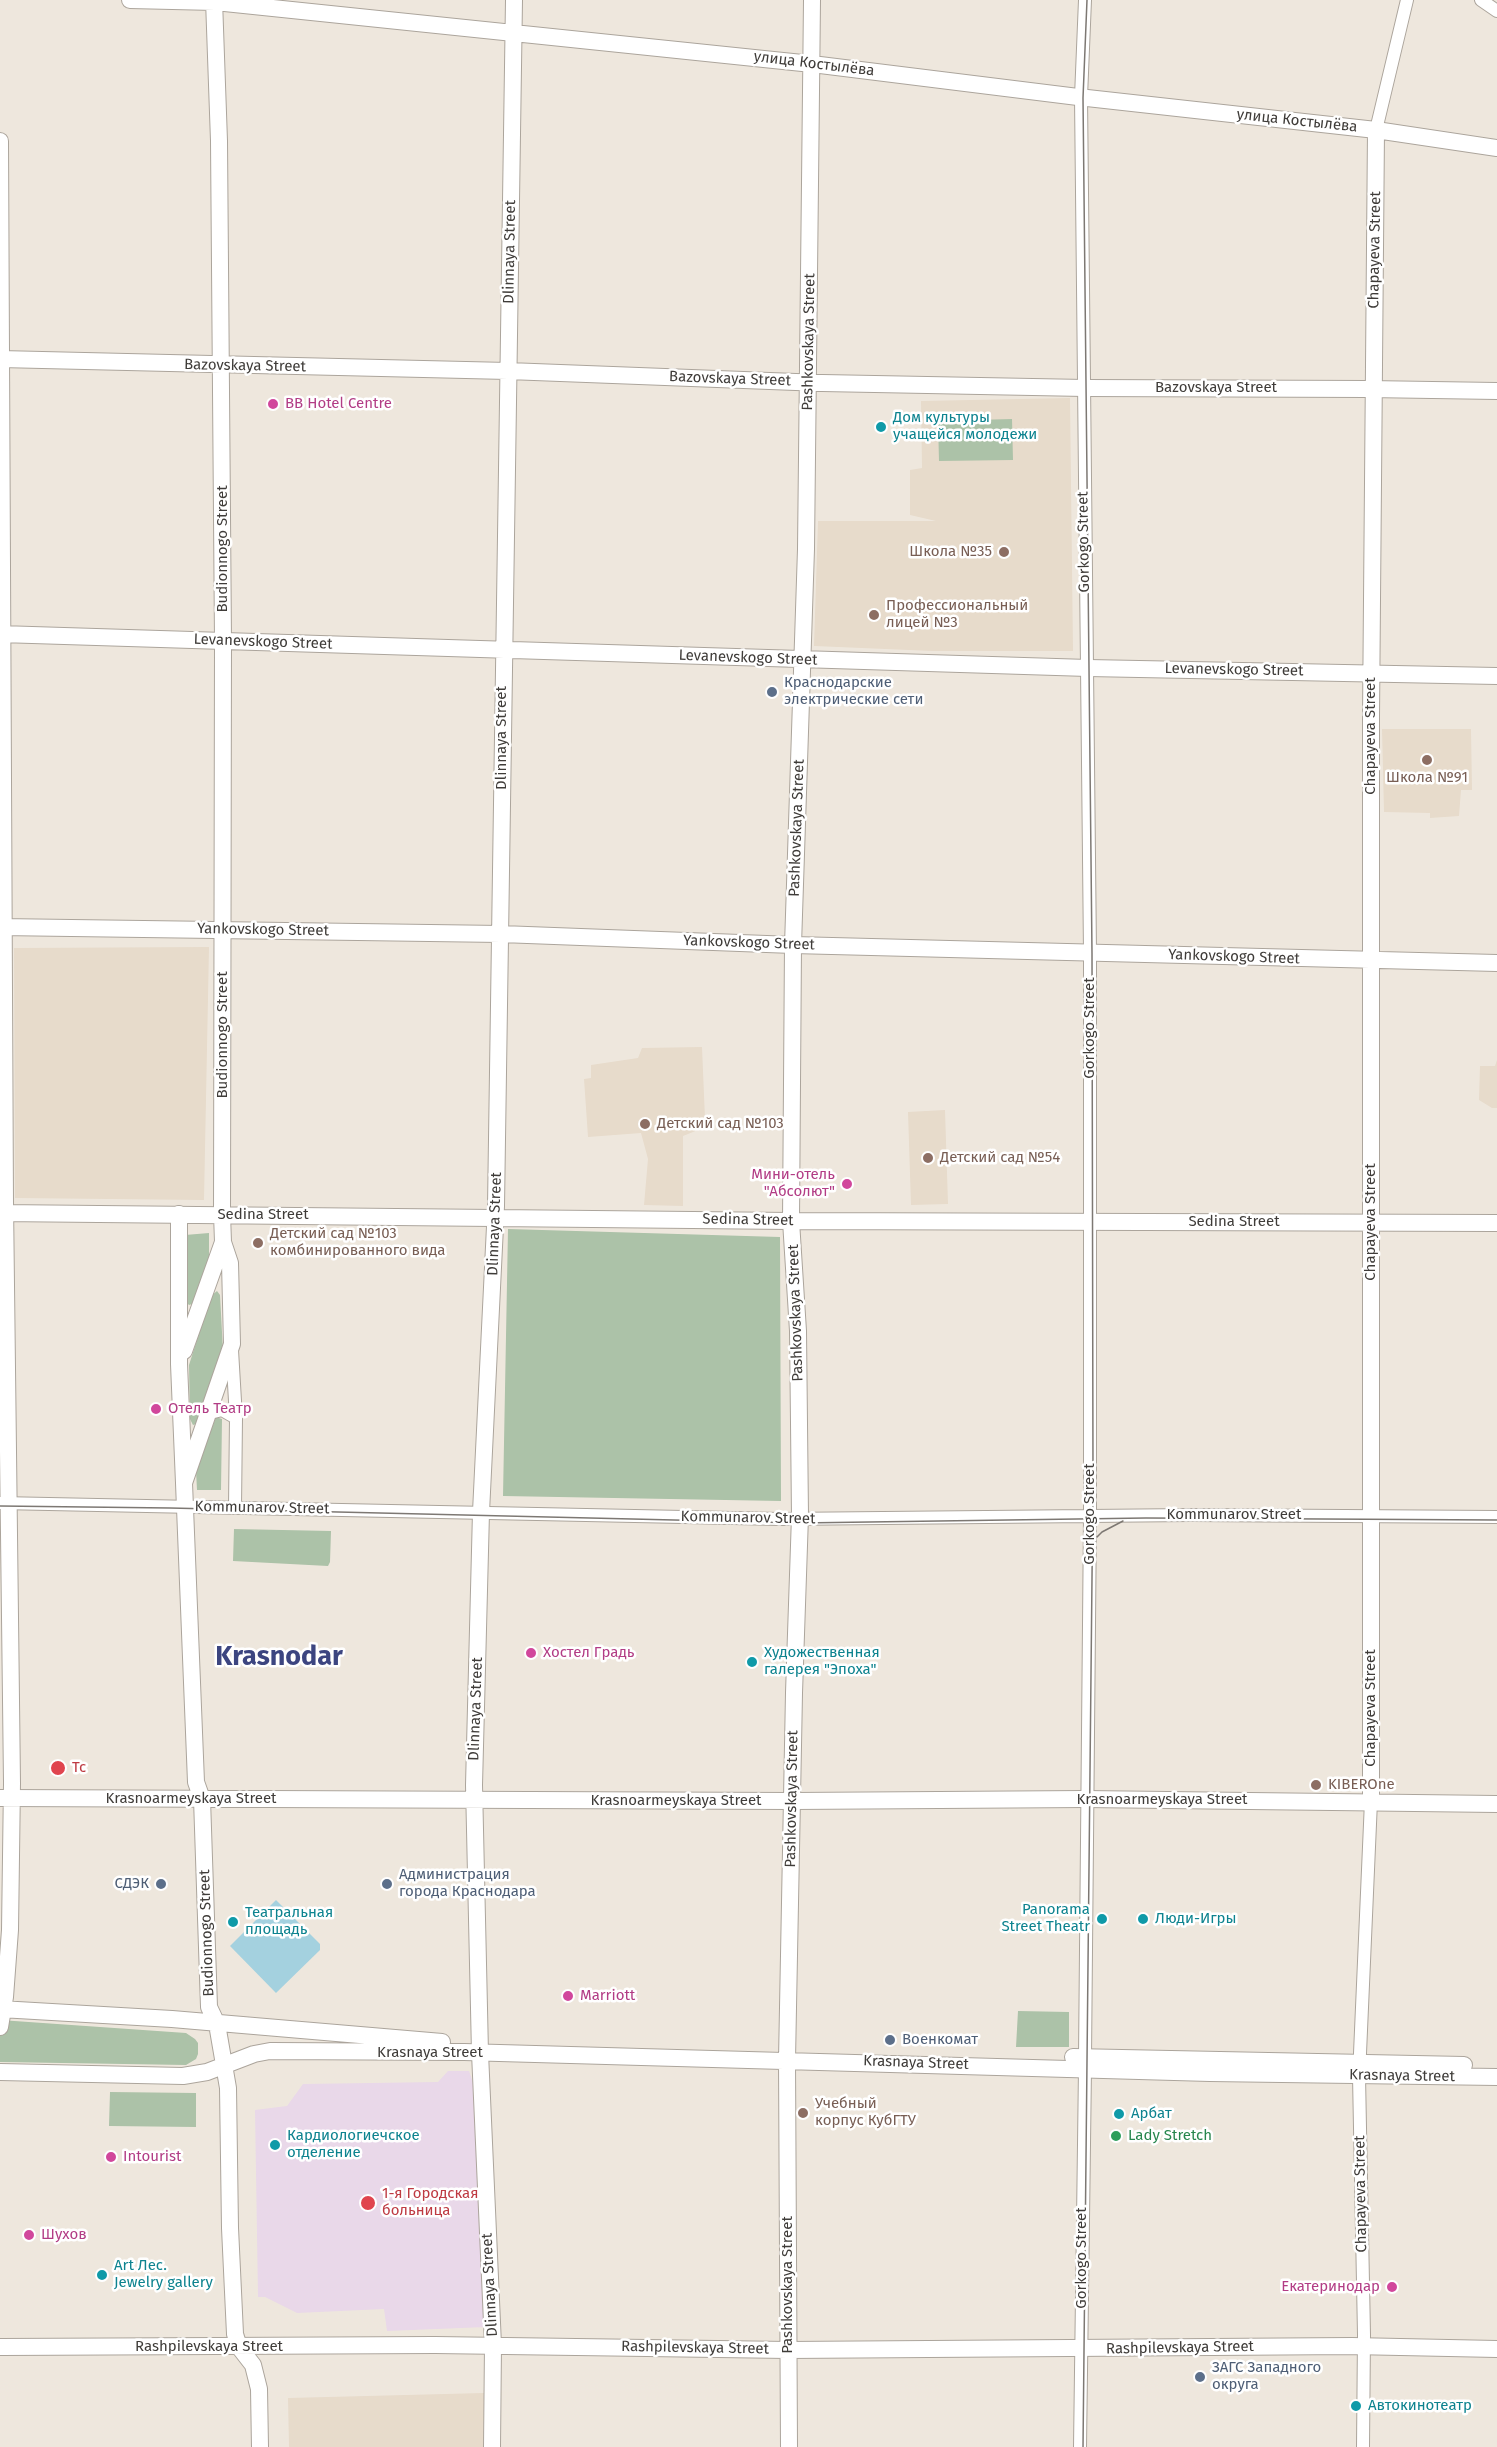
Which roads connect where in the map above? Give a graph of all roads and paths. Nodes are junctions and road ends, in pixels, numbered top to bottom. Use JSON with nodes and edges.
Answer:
{"nodes":[{"id":1,"x":130,"y":0,"type":"edge"},
{"id":2,"x":513,"y":0,"type":"edge"},
{"id":3,"x":812,"y":0,"type":"edge"},
{"id":4,"x":1085,"y":0,"type":"edge"},
{"id":5,"x":1407,"y":0,"type":"edge"},
{"id":6,"x":1480,"y":0,"type":"edge"},
{"id":7,"x":214,"y":1,"type":"edge"},
{"id":8,"x":1497,"y":11,"type":"edge"},
{"id":9,"x":514,"y":33,"type":"junction"},
{"id":10,"x":812,"y":64,"type":"junction"},
{"id":11,"x":1081,"y":97,"type":"junction"},
{"id":12,"x":1376,"y":130,"type":"junction"},
{"id":13,"x":0,"y":141,"type":"edge"},
{"id":14,"x":1497,"y":148,"type":"edge"},
{"id":15,"x":1,"y":359,"type":"edge"},
{"id":16,"x":222,"y":366,"type":"junction"},
{"id":17,"x":508,"y":371,"type":"junction"},
{"id":18,"x":809,"y":383,"type":"junction"},
{"id":19,"x":1082,"y":388,"type":"junction"},
{"id":20,"x":1373,"y":389,"type":"junction"},
{"id":21,"x":1497,"y":392,"type":"edge"},
{"id":22,"x":2,"y":634,"type":"edge"},
{"id":23,"x":223,"y":641,"type":"junction"},
{"id":24,"x":503,"y":650,"type":"junction"},
{"id":25,"x":802,"y":659,"type":"junction"},
{"id":26,"x":1086,"y":668,"type":"junction"},
{"id":27,"x":1371,"y":672,"type":"junction"},
{"id":28,"x":1497,"y":676,"type":"edge"},
{"id":29,"x":2,"y":927,"type":"edge"},
{"id":30,"x":224,"y":929,"type":"junction"},
{"id":31,"x":501,"y":934,"type":"junction"},
{"id":32,"x":793,"y":945,"type":"junction"},
{"id":33,"x":1090,"y":953,"type":"junction"},
{"id":34,"x":1372,"y":961,"type":"junction"},
{"id":35,"x":1497,"y":963,"type":"edge"},
{"id":36,"x":2,"y":1213,"type":"edge"},
{"id":37,"x":179,"y":1214,"type":"junction"},
{"id":38,"x":222,"y":1214,"type":"junction"},
{"id":39,"x":496,"y":1216,"type":"junction"},
{"id":40,"x":791,"y":1221,"type":"junction"},
{"id":41,"x":1371,"y":1222,"type":"junction"},
{"id":42,"x":1090,"y":1223,"type":"junction"},
{"id":43,"x":1497,"y":1223,"type":"edge"},
{"id":44,"x":223,"y":1242,"type":"junction"},
{"id":45,"x":232,"y":1344,"type":"junction"},
{"id":46,"x":179,"y":1364,"type":"junction"},
{"id":47,"x":210,"y":1413,"type":"junction"},
{"id":48,"x":236,"y":1418,"type":"junction"},
{"id":49,"x":184,"y":1483,"type":"junction"},
{"id":50,"x":4,"y":1503,"type":"edge"},
{"id":51,"x":185,"y":1506,"type":"junction"},
{"id":52,"x":235,"y":1508,"type":"junction"},
{"id":53,"x":481,"y":1512,"type":"junction"},
{"id":54,"x":1371,"y":1515,"type":"junction"},
{"id":55,"x":1090,"y":1516,"type":"junction"},
{"id":56,"x":1497,"y":1517,"type":"edge"},
{"id":57,"x":800,"y":1519,"type":"junction"},
{"id":58,"x":6,"y":1798,"type":"edge"},
{"id":59,"x":202,"y":1799,"type":"junction"},
{"id":60,"x":475,"y":1799,"type":"junction"},
{"id":61,"x":1087,"y":1799,"type":"junction"},
{"id":62,"x":793,"y":1801,"type":"junction"},
{"id":63,"x":1371,"y":1802,"type":"junction"},
{"id":64,"x":1497,"y":1804,"type":"edge"},
{"id":65,"x":1,"y":2010,"type":"edge"},
{"id":66,"x":217,"y":2024,"type":"junction"},
{"id":67,"x":0,"y":2027,"type":"edge"},
{"id":68,"x":335,"y":2032,"type":"junction"},
{"id":69,"x":480,"y":2048,"type":"junction"},
{"id":70,"x":334,"y":2052,"type":"junction"},
{"id":71,"x":788,"y":2055,"type":"junction"},
{"id":72,"x":1085,"y":2062,"type":"junction"},
{"id":73,"x":225,"y":2066,"type":"junction"},
{"id":74,"x":1497,"y":2066,"type":"edge"},
{"id":75,"x":1359,"y":2069,"type":"junction"},
{"id":76,"x":0,"y":2072,"type":"edge"},
{"id":77,"x":1497,"y":2077,"type":"edge"},
{"id":78,"x":492,"y":2345,"type":"junction"},
{"id":79,"x":1364,"y":2346,"type":"junction"},
{"id":80,"x":0,"y":2347,"type":"edge"},
{"id":81,"x":239,"y":2347,"type":"junction"},
{"id":82,"x":1082,"y":2349,"type":"junction"},
{"id":83,"x":1497,"y":2349,"type":"edge"},
{"id":84,"x":788,"y":2350,"type":"junction"},
{"id":85,"x":260,"y":2447,"type":"edge"},
{"id":86,"x":492,"y":2447,"type":"edge"},
{"id":87,"x":789,"y":2447,"type":"edge"},
{"id":88,"x":1080,"y":2447,"type":"edge"},
{"id":89,"x":1363,"y":2447,"type":"edge"}],
"edges":[{"from":1,"to":7,"type":"street","name":"улица Костылёва"},
{"from":2,"to":9,"type":"street","name":"Dlinnaya Street"},
{"from":3,"to":10,"type":"street","name":"Pashkovskaya Street"},
{"from":4,"to":11,"type":"street","name":"Gorkogo Street"},
{"from":5,"to":12,"type":"street","name":"Chapayeva Street"},
{"from":6,"to":8,"type":"street"},
{"from":7,"to":9,"type":"street","name":"улица Костылёва"},
{"from":7,"to":16,"type":"street","name":"Budionnogo Street"},
{"from":9,"to":10,"type":"street","name":"улица Костылёва"},
{"from":9,"to":17,"type":"street","name":"Dlinnaya Street"},
{"from":10,"to":11,"type":"street","name":"улица Костылёва"},
{"from":10,"to":18,"type":"street","name":"Pashkovskaya Street"},
{"from":11,"to":12,"type":"street","name":"улица Костылёва"},
{"from":11,"to":19,"type":"street","name":"Gorkogo Street"},
{"from":12,"to":14,"type":"street","name":"улица Костылёва"},
{"from":12,"to":20,"type":"street","name":"Chapayeva Street"},
{"from":13,"to":15,"type":"street"},
{"from":15,"to":16,"type":"street","name":"Bazovskaya Street"},
{"from":15,"to":22,"type":"street"},
{"from":16,"to":17,"type":"street","name":"Bazovskaya Street"},
{"from":16,"to":23,"type":"street","name":"Budionnogo Street"},
{"from":17,"to":18,"type":"street","name":"Bazovskaya Street"},
{"from":17,"to":24,"type":"street","name":"Dlinnaya Street"},
{"from":18,"to":19,"type":"street","name":"Bazovskaya Street"},
{"from":18,"to":25,"type":"street","name":"Pashkovskaya Street"},
{"from":19,"to":20,"type":"street","name":"Bazovskaya Street"},
{"from":19,"to":26,"type":"street","name":"Gorkogo Street"},
{"from":20,"to":21,"type":"street","name":"Bazovskaya Street"},
{"from":20,"to":27,"type":"street","name":"Chapayeva Street"},
{"from":22,"to":23,"type":"street","name":"Levanevskogo Street"},
{"from":22,"to":29,"type":"street"},
{"from":23,"to":24,"type":"street","name":"Levanevskogo Street"},
{"from":23,"to":30,"type":"street","name":"Budionnogo Street"},
{"from":24,"to":25,"type":"street","name":"Levanevskogo Street"},
{"from":24,"to":31,"type":"street","name":"Dlinnaya Street"},
{"from":25,"to":26,"type":"street","name":"Levanevskogo Street"},
{"from":25,"to":32,"type":"street","name":"Pashkovskaya Street"},
{"from":26,"to":27,"type":"street","name":"Levanevskogo Street"},
{"from":26,"to":33,"type":"street","name":"Gorkogo Street"},
{"from":27,"to":28,"type":"street","name":"Levanevskogo Street"},
{"from":27,"to":34,"type":"street","name":"Chapayeva Street"},
{"from":29,"to":30,"type":"street","name":"Yankovskogo Street"},
{"from":29,"to":36,"type":"street"},
{"from":30,"to":31,"type":"street","name":"Yankovskogo Street"},
{"from":30,"to":38,"type":"street","name":"Budionnogo Street"},
{"from":31,"to":32,"type":"street","name":"Yankovskogo Street"},
{"from":31,"to":39,"type":"street","name":"Dlinnaya Street"},
{"from":32,"to":33,"type":"street","name":"Yankovskogo Street"},
{"from":32,"to":40,"type":"street","name":"Pashkovskaya Street"},
{"from":33,"to":34,"type":"street","name":"Yankovskogo Street"},
{"from":33,"to":42,"type":"street","name":"Gorkogo Street"},
{"from":34,"to":35,"type":"street","name":"Yankovskogo Street"},
{"from":34,"to":41,"type":"street","name":"Chapayeva Street"},
{"from":36,"to":37,"type":"street","name":"Sedina Street"},
{"from":36,"to":50,"type":"street"},
{"from":37,"to":38,"type":"street","name":"Sedina Street"},
{"from":37,"to":46,"type":"street","name":"Budionnogo Street"},
{"from":38,"to":39,"type":"street","name":"Sedina Street"},
{"from":38,"to":44,"type":"street","name":"Budionnogo Street"},
{"from":39,"to":40,"type":"street","name":"Sedina Street"},
{"from":39,"to":53,"type":"street","name":"Dlinnaya Street"},
{"from":40,"to":42,"type":"street","name":"Sedina Street"},
{"from":40,"to":57,"type":"street","name":"Pashkovskaya Street"},
{"from":41,"to":42,"type":"street","name":"Sedina Street"},
{"from":41,"to":43,"type":"street","name":"Sedina Street"},
{"from":41,"to":54,"type":"street","name":"Chapayeva Street"},
{"from":42,"to":55,"type":"street","name":"Gorkogo Street"},
{"from":44,"to":45,"type":"street","name":"Budionnogo Street"},
{"from":44,"to":46,"type":"street","name":"Budionnogo Street"},
{"from":45,"to":47,"type":"street","name":"Budionnogo Street"},
{"from":45,"to":48,"type":"street","name":"Budionnogo Street"},
{"from":46,"to":49,"type":"street","name":"Budionnogo Street"},
{"from":47,"to":48,"type":"street"},
{"from":47,"to":49,"type":"street","name":"Budionnogo Street"},
{"from":48,"to":52,"type":"street","name":"Budionnogo Street"},
{"from":49,"to":51,"type":"street","name":"Budionnogo Street"},
{"from":50,"to":51,"type":"street","name":"Kommunarov Street"},
{"from":50,"to":58,"type":"street"},
{"from":51,"to":52,"type":"street","name":"Kommunarov Street"},
{"from":51,"to":59,"type":"street","name":"Budionnogo Street"},
{"from":52,"to":53,"type":"street","name":"Kommunarov Street"},
{"from":53,"to":57,"type":"street","name":"Kommunarov Street"},
{"from":53,"to":60,"type":"street","name":"Dlinnaya Street"},
{"from":54,"to":55,"type":"street","name":"Kommunarov Street"},
{"from":54,"to":56,"type":"street","name":"Kommunarov Street"},
{"from":54,"to":63,"type":"street","name":"Chapayeva Street"},
{"from":55,"to":57,"type":"street","name":"Kommunarov Street"},
{"from":55,"to":61,"type":"street","name":"Gorkogo Street"},
{"from":57,"to":62,"type":"street","name":"Pashkovskaya Street"},
{"from":58,"to":59,"type":"street","name":"Krasnoarmeyskaya Street"},
{"from":58,"to":65,"type":"street"},
{"from":59,"to":60,"type":"street","name":"Krasnoarmeyskaya Street"},
{"from":59,"to":66,"type":"street","name":"Budionnogo Street"},
{"from":60,"to":62,"type":"street","name":"Krasnoarmeyskaya Street"},
{"from":60,"to":69,"type":"street","name":"Dlinnaya Street"},
{"from":61,"to":62,"type":"street","name":"Krasnoarmeyskaya Street"},
{"from":61,"to":63,"type":"street","name":"Krasnoarmeyskaya Street"},
{"from":61,"to":72,"type":"street","name":"Gorkogo Street"},
{"from":62,"to":71,"type":"street","name":"Pashkovskaya Street"},
{"from":63,"to":64,"type":"street","name":"Krasnoarmeyskaya Street"},
{"from":63,"to":75,"type":"street","name":"Chapayeva Street"},
{"from":65,"to":66,"type":"street","name":"Krasnaya Street"},
{"from":65,"to":67,"type":"street"},
{"from":66,"to":68,"type":"street","name":"Krasnaya Street"},
{"from":66,"to":73,"type":"street","name":"Budionnogo Street"},
{"from":68,"to":69,"type":"street","name":"Krasnaya Street"},
{"from":68,"to":70,"type":"street"},
{"from":69,"to":70,"type":"street","name":"Krasnaya Street"},
{"from":69,"to":71,"type":"street","name":"Krasnaya Street"},
{"from":69,"to":78,"type":"street","name":"Dlinnaya Street"},
{"from":70,"to":73,"type":"street","name":"Krasnaya Street"},
{"from":71,"to":72,"type":"street","name":"Krasnaya Street"},
{"from":71,"to":84,"type":"street","name":"Pashkovskaya Street"},
{"from":72,"to":75,"type":"street","name":"Krasnaya Street"},
{"from":72,"to":82,"type":"street","name":"Gorkogo Street"},
{"from":73,"to":76,"type":"street","name":"Krasnaya Street"},
{"from":73,"to":81,"type":"street","name":"Budionnogo Street"},
{"from":74,"to":75,"type":"street","name":"Krasnaya Street"},
{"from":75,"to":77,"type":"street","name":"Krasnaya Street"},
{"from":75,"to":79,"type":"street","name":"Chapayeva Street"},
{"from":78,"to":81,"type":"street","name":"Rashpilevskaya Street"},
{"from":78,"to":84,"type":"street","name":"Rashpilevskaya Street"},
{"from":78,"to":86,"type":"street","name":"Dlinnaya Street"},
{"from":79,"to":82,"type":"street","name":"Rashpilevskaya Street"},
{"from":79,"to":83,"type":"street","name":"Rashpilevskaya Street"},
{"from":79,"to":89,"type":"street","name":"Chapayeva Street"},
{"from":80,"to":81,"type":"street","name":"Rashpilevskaya Street"},
{"from":81,"to":85,"type":"street","name":"Budionnogo Street"},
{"from":82,"to":84,"type":"street","name":"Rashpilevskaya Street"},
{"from":82,"to":88,"type":"street","name":"Gorkogo Street"},
{"from":84,"to":87,"type":"street","name":"Pashkovskaya Street"}]}
